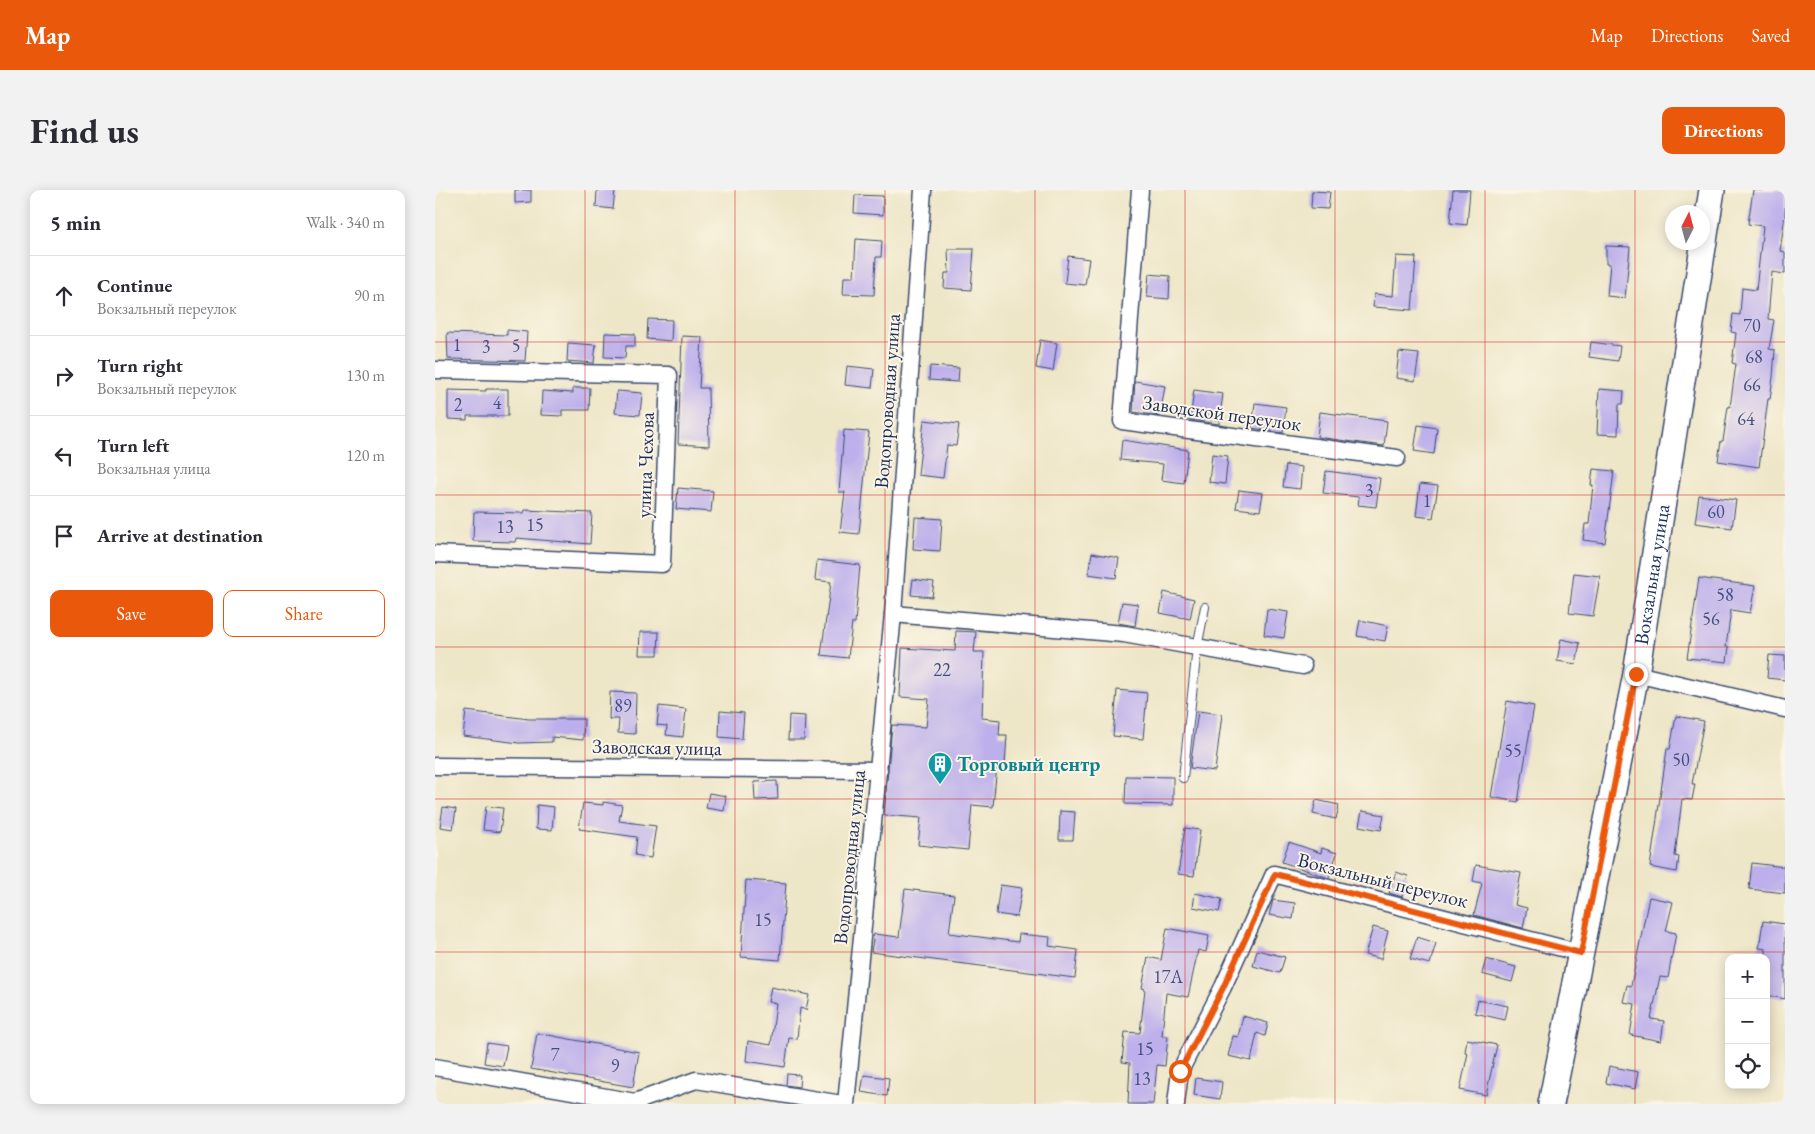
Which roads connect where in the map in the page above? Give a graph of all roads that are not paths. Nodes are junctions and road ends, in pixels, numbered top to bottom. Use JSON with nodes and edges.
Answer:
{"nodes":[{"id":1,"x":923,"y":190,"type":"edge"},
{"id":2,"x":1139,"y":190,"type":"edge"},
{"id":3,"x":1712,"y":190,"type":"edge"},
{"id":4,"x":435,"y":370,"type":"edge"},
{"id":5,"x":1397,"y":458,"type":"dead end"},
{"id":6,"x":435,"y":554,"type":"edge"},
{"id":7,"x":1205,"y":607,"type":"dead end"},
{"id":8,"x":893,"y":614,"type":"junction"},
{"id":9,"x":1197,"y":648,"type":"junction"},
{"id":10,"x":1303,"y":666,"type":"dead end"},
{"id":11,"x":1636,"y":674,"type":"junction"},
{"id":12,"x":1785,"y":709,"type":"edge"},
{"id":13,"x":435,"y":766,"type":"edge"},
{"id":14,"x":879,"y":770,"type":"junction"},
{"id":15,"x":1183,"y":778,"type":"dead end"},
{"id":16,"x":1581,"y":953,"type":"junction"},
{"id":17,"x":435,"y":1067,"type":"edge"},
{"id":18,"x":842,"y":1104,"type":"edge"},
{"id":19,"x":846,"y":1104,"type":"edge"},
{"id":20,"x":1176,"y":1104,"type":"edge"},
{"id":21,"x":1551,"y":1104,"type":"edge"}],
"edges":[{"from":1,"to":8,"type":"street","name":"Водопроводная улица"},
{"from":2,"to":5,"type":"street","name":"Заводской переулок"},
{"from":3,"to":11,"type":"main road","name":"Вокзальная улица"},
{"from":4,"to":6,"type":"street","name":"улица Чехова"},
{"from":7,"to":9,"type":"lane"},
{"from":8,"to":9,"type":"street"},
{"from":8,"to":14,"type":"street","name":"Водопроводная улица"},
{"from":9,"to":10,"type":"street"},
{"from":9,"to":15,"type":"lane"},
{"from":11,"to":12,"type":"street"},
{"from":11,"to":16,"type":"main road","name":"Вокзальная улица"},
{"from":13,"to":14,"type":"street","name":"Заводская улица"},
{"from":14,"to":19,"type":"street","name":"Водопроводная улица"},
{"from":16,"to":20,"type":"street","name":"Вокзальный переулок"},
{"from":16,"to":21,"type":"main road","name":"Вокзальная улица"},
{"from":17,"to":18,"type":"street"}]}
